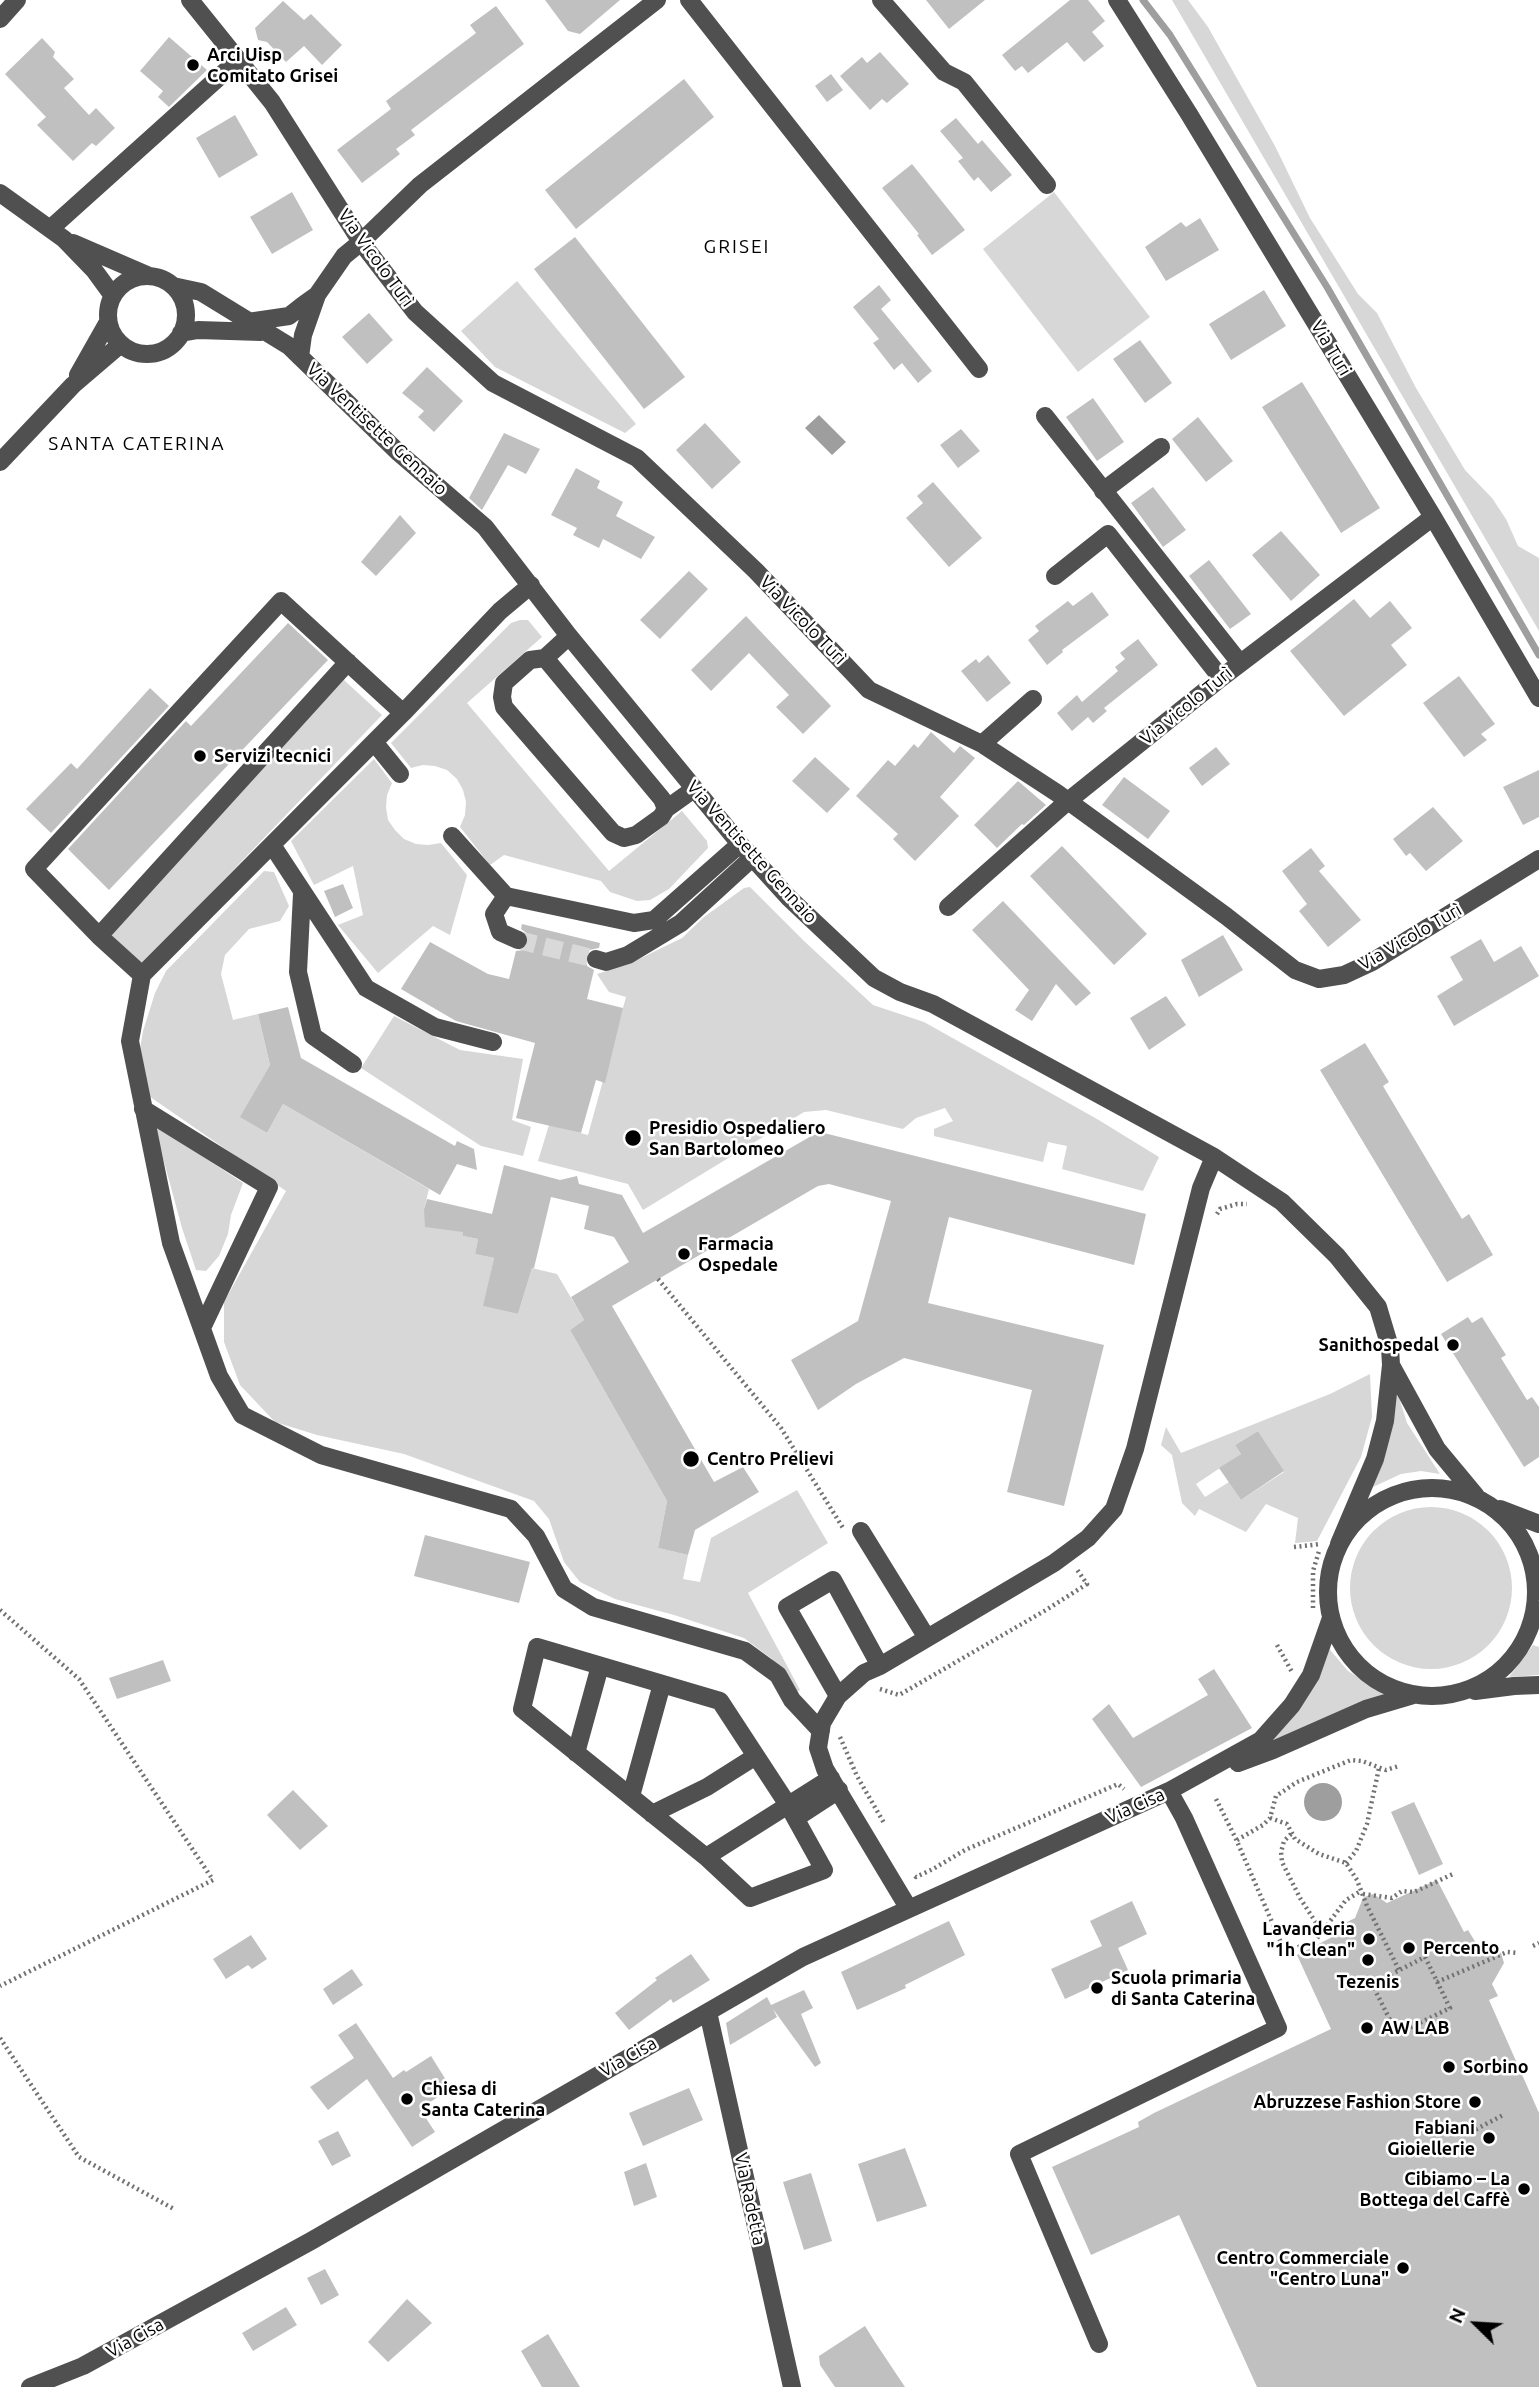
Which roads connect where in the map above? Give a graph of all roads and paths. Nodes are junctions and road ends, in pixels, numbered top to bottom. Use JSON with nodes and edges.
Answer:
{"nodes":[{"id":1,"x":17,"y":0,"type":"edge"},
{"id":2,"x":190,"y":0,"type":"edge"},
{"id":3,"x":657,"y":0,"type":"edge"},
{"id":4,"x":689,"y":0,"type":"edge"},
{"id":5,"x":881,"y":0,"type":"edge"},
{"id":6,"x":1117,"y":0,"type":"edge"},
{"id":7,"x":0,"y":19,"type":"edge"},
{"id":8,"x":238,"y":60,"type":"junction"},
{"id":9,"x":1047,"y":185,"type":"dead end"},
{"id":10,"x":0,"y":192,"type":"edge"},
{"id":11,"x":57,"y":234,"type":"junction"},
{"id":12,"x":361,"y":242,"type":"junction"},
{"id":13,"x":147,"y":275,"type":"junction"},
{"id":14,"x":173,"y":286,"type":"junction"},
{"id":15,"x":317,"y":295,"type":"junction"},
{"id":16,"x":113,"y":296,"type":"junction"},
{"id":17,"x":248,"y":321,"type":"junction"},
{"id":18,"x":108,"y":322,"type":"junction"},
{"id":19,"x":264,"y":332,"type":"junction"},
{"id":20,"x":181,"y":333,"type":"junction"},
{"id":21,"x":121,"y":344,"type":"junction"},
{"id":22,"x":300,"y":357,"type":"junction"},
{"id":23,"x":979,"y":369,"type":"dead end"},
{"id":24,"x":73,"y":385,"type":"junction"},
{"id":25,"x":1045,"y":416,"type":"dead end"},
{"id":26,"x":1161,"y":447,"type":"dead end"},
{"id":27,"x":0,"y":462,"type":"edge"},
{"id":28,"x":1103,"y":491,"type":"junction"},
{"id":29,"x":1433,"y":517,"type":"junction"},
{"id":30,"x":1055,"y":576,"type":"dead end"},
{"id":31,"x":531,"y":584,"type":"junction"},
{"id":32,"x":569,"y":636,"type":"junction"},
{"id":33,"x":545,"y":658,"type":"junction"},
{"id":34,"x":348,"y":662,"type":"junction"},
{"id":35,"x":1240,"y":663,"type":"junction"},
{"id":36,"x":1221,"y":678,"type":"junction"},
{"id":37,"x":1539,"y":698,"type":"edge"},
{"id":38,"x":1032,"y":699,"type":"dead end"},
{"id":39,"x":403,"y":713,"type":"junction"},
{"id":40,"x":374,"y":742,"type":"junction"},
{"id":41,"x":982,"y":744,"type":"junction"},
{"id":42,"x":400,"y":774,"type":"dead end"},
{"id":43,"x":694,"y":789,"type":"junction"},
{"id":44,"x":1069,"y":801,"type":"junction"},
{"id":45,"x":666,"y":809,"type":"junction"},
{"id":46,"x":452,"y":836,"type":"dead end"},
{"id":47,"x":740,"y":844,"type":"junction"},
{"id":48,"x":272,"y":845,"type":"junction"},
{"id":49,"x":752,"y":858,"type":"junction"},
{"id":50,"x":1539,"y":859,"type":"edge"},
{"id":51,"x":302,"y":894,"type":"junction"},
{"id":52,"x":506,"y":896,"type":"junction"},
{"id":53,"x":948,"y":907,"type":"dead end"},
{"id":54,"x":99,"y":936,"type":"junction"},
{"id":55,"x":518,"y":940,"type":"tunnel mouth"},
{"id":56,"x":596,"y":959,"type":"tunnel mouth"},
{"id":57,"x":142,"y":975,"type":"junction"},
{"id":58,"x":493,"y":1042,"type":"dead end"},
{"id":59,"x":353,"y":1064,"type":"dead end"},
{"id":60,"x":144,"y":1109,"type":"junction"},
{"id":61,"x":1214,"y":1157,"type":"junction"},
{"id":62,"x":1258,"y":1203,"type":"dead end"},
{"id":63,"x":1214,"y":1216,"type":"dead end"},
{"id":64,"x":658,"y":1279,"type":"dead end"},
{"id":65,"x":202,"y":1328,"type":"junction"},
{"id":66,"x":1391,"y":1364,"type":"junction"},
{"id":67,"x":1483,"y":1500,"type":"junction"},
{"id":68,"x":1539,"y":1524,"type":"edge"},
{"id":69,"x":853,"y":1531,"type":"joint"},
{"id":70,"x":1328,"y":1541,"type":"junction"},
{"id":71,"x":1294,"y":1547,"type":"dead end"},
{"id":72,"x":1077,"y":1563,"type":"dead end"},
{"id":73,"x":1538,"y":1597,"type":"edge"},
{"id":74,"x":0,"y":1610,"type":"edge"},
{"id":75,"x":1331,"y":1618,"type":"junction"},
{"id":76,"x":1312,"y":1620,"type":"dead end"},
{"id":77,"x":1534,"y":1637,"type":"edge"},
{"id":78,"x":927,"y":1638,"type":"junction"},
{"id":79,"x":1277,"y":1645,"type":"dead end"},
{"id":80,"x":600,"y":1666,"type":"junction"},
{"id":81,"x":880,"y":1667,"type":"junction"},
{"id":82,"x":1297,"y":1681,"type":"dead end"},
{"id":83,"x":662,"y":1684,"type":"junction"},
{"id":84,"x":1539,"y":1685,"type":"edge"},
{"id":85,"x":874,"y":1688,"type":"dead end"},
{"id":86,"x":1462,"y":1693,"type":"junction"},
{"id":87,"x":1413,"y":1695,"type":"junction"},
{"id":88,"x":838,"y":1696,"type":"junction"},
{"id":89,"x":821,"y":1731,"type":"junction"},
{"id":90,"x":839,"y":1735,"type":"dead end"},
{"id":91,"x":576,"y":1753,"type":"junction"},
{"id":92,"x":756,"y":1756,"type":"junction"},
{"id":93,"x":1399,"y":1766,"type":"dead end"},
{"id":94,"x":1379,"y":1768,"type":"junction"},
{"id":95,"x":1189,"y":1781,"type":"junction"},
{"id":96,"x":835,"y":1784,"type":"junction"},
{"id":97,"x":1169,"y":1791,"type":"junction"},
{"id":98,"x":631,"y":1796,"type":"junction"},
{"id":99,"x":1133,"y":1796,"type":"dead end"},
{"id":100,"x":1216,"y":1799,"type":"dead end"},
{"id":101,"x":792,"y":1811,"type":"junction"},
{"id":102,"x":652,"y":1814,"type":"junction"},
{"id":103,"x":1270,"y":1818,"type":"junction"},
{"id":104,"x":890,"y":1832,"type":"dead end"},
{"id":105,"x":1291,"y":1834,"type":"junction"},
{"id":106,"x":1237,"y":1840,"type":"junction"},
{"id":107,"x":706,"y":1857,"type":"junction"},
{"id":108,"x":1346,"y":1863,"type":"junction"},
{"id":109,"x":909,"y":1866,"type":"dead end"},
{"id":110,"x":1453,"y":1874,"type":"dead end"},
{"id":111,"x":1362,"y":1892,"type":"junction"},
{"id":112,"x":909,"y":1909,"type":"junction"},
{"id":113,"x":1322,"y":1932,"type":"junction"},
{"id":114,"x":1518,"y":1953,"type":"dead end"},
{"id":115,"x":1399,"y":1970,"type":"junction"},
{"id":116,"x":1437,"y":1982,"type":"junction"},
{"id":117,"x":0,"y":1986,"type":"edge"},
{"id":118,"x":708,"y":2012,"type":"junction"},
{"id":119,"x":0,"y":2038,"type":"edge"},
{"id":120,"x":1505,"y":2114,"type":"dead end"},
{"id":121,"x":1471,"y":2132,"type":"dead end"},
{"id":122,"x":174,"y":2209,"type":"dead end"},
{"id":123,"x":1099,"y":2344,"type":"dead end"},
{"id":124,"x":83,"y":2366,"type":"junction"},
{"id":125,"x":30,"y":2387,"type":"edge"},
{"id":126,"x":72,"y":2387,"type":"edge"},
{"id":127,"x":792,"y":2387,"type":"edge"}],
"edges":[{"from":1,"to":7,"type":"street"},
{"from":2,"to":8,"type":"street","name":"Via Vicolo Turì"},
{"from":3,"to":12,"type":"street"},
{"from":4,"to":23,"type":"street"},
{"from":5,"to":9,"type":"street"},
{"from":6,"to":29,"type":"street","name":"Via Turi"},
{"from":8,"to":11,"type":"street"},
{"from":8,"to":12,"type":"street","name":"Via Vicolo Turì"},
{"from":10,"to":11,"type":"street","name":"Via Ventisette Gennaio"},
{"from":11,"to":13,"type":"street","name":"Via Ventisette Gennaio"},
{"from":11,"to":16,"type":"street","name":"Via Ventisette Gennaio"},
{"from":12,"to":15,"type":"street"},
{"from":12,"to":41,"type":"street","name":"Via Vicolo Turì"},
{"from":13,"to":14,"type":"street","name":"Via Ventisette Gennaio"},
{"from":13,"to":16,"type":"street"},
{"from":14,"to":17,"type":"street","name":"Via Ventisette Gennaio"},
{"from":14,"to":20,"type":"street"},
{"from":15,"to":17,"type":"street"},
{"from":15,"to":22,"type":"street"},
{"from":16,"to":18,"type":"street"},
{"from":17,"to":19,"type":"street","name":"Via Ventisette Gennaio"},
{"from":18,"to":21,"type":"street"},
{"from":18,"to":24,"type":"street"},
{"from":19,"to":20,"type":"street"},
{"from":19,"to":22,"type":"street","name":"Via Ventisette Gennaio"},
{"from":20,"to":21,"type":"street"},
{"from":21,"to":24,"type":"street"},
{"from":22,"to":31,"type":"street","name":"Via Ventisette Gennaio"},
{"from":24,"to":27,"type":"street"},
{"from":25,"to":28,"type":"street"},
{"from":26,"to":28,"type":"street"},
{"from":28,"to":35,"type":"street"},
{"from":29,"to":35,"type":"street","name":"Via vicolo Turì"},
{"from":29,"to":37,"type":"street","name":"Via Turi"},
{"from":30,"to":36,"type":"street"},
{"from":31,"to":32,"type":"street","name":"Via Ventisette Gennaio"},
{"from":31,"to":39,"type":"street"},
{"from":32,"to":33,"type":"street"},
{"from":32,"to":43,"type":"street","name":"Via Ventisette Gennaio"},
{"from":33,"to":45,"type":"street"},
{"from":33,"to":45,"type":"street"},
{"from":34,"to":39,"type":"street"},
{"from":34,"to":54,"type":"street"},
{"from":34,"to":54,"type":"street"},
{"from":35,"to":36,"type":"street","name":"Via vicolo Turì"},
{"from":36,"to":44,"type":"street","name":"Via vicolo Turì"},
{"from":38,"to":41,"type":"street"},
{"from":39,"to":40,"type":"street"},
{"from":40,"to":42,"type":"street"},
{"from":40,"to":48,"type":"street"},
{"from":41,"to":44,"type":"street","name":"Via Vicolo Turì"},
{"from":43,"to":45,"type":"street"},
{"from":43,"to":47,"type":"street","name":"Via Ventisette Gennaio"},
{"from":44,"to":50,"type":"street","name":"Via Vicolo Turì"},
{"from":44,"to":53,"type":"street","name":"Via vicolo Turì"},
{"from":46,"to":52,"type":"street"},
{"from":47,"to":49,"type":"street","name":"Via Ventisette Gennaio"},
{"from":47,"to":52,"type":"street"},
{"from":48,"to":51,"type":"street"},
{"from":48,"to":57,"type":"street"},
{"from":49,"to":56,"type":"street"},
{"from":49,"to":61,"type":"street","name":"Via Ventisette Gennaio"},
{"from":51,"to":58,"type":"street"},
{"from":51,"to":59,"type":"street"},
{"from":52,"to":55,"type":"street"},
{"from":54,"to":57,"type":"street"},
{"from":57,"to":60,"type":"street"},
{"from":60,"to":65,"type":"street"},
{"from":60,"to":65,"type":"street"},
{"from":61,"to":66,"type":"street","name":"Via Ventisette Gennaio"},
{"from":61,"to":78,"type":"street"},
{"from":62,"to":63,"type":"path"},
{"from":64,"to":69,"type":"path"},
{"from":65,"to":89,"type":"street"},
{"from":66,"to":67,"type":"street","name":"Via Ventisette Gennaio"},
{"from":66,"to":70,"type":"street","name":"Via Ventisette Gennaio"},
{"from":67,"to":68,"type":"street"},
{"from":67,"to":70,"type":"street"},
{"from":67,"to":73,"type":"street"},
{"from":69,"to":78,"type":"street"},
{"from":70,"to":71,"type":"path"},
{"from":70,"to":75,"type":"street"},
{"from":70,"to":76,"type":"path"},
{"from":72,"to":85,"type":"path"},
{"from":73,"to":77,"type":"street"},
{"from":74,"to":117,"type":"path"},
{"from":75,"to":87,"type":"street"},
{"from":75,"to":95,"type":"street","name":"Via Cisa"},
{"from":77,"to":86,"type":"street"},
{"from":78,"to":81,"type":"street"},
{"from":79,"to":82,"type":"path"},
{"from":80,"to":83,"type":"street"},
{"from":80,"to":91,"type":"street"},
{"from":80,"to":91,"type":"street"},
{"from":81,"to":88,"type":"street"},
{"from":81,"to":88,"type":"street"},
{"from":83,"to":92,"type":"street"},
{"from":83,"to":98,"type":"street"},
{"from":84,"to":86,"type":"street"},
{"from":86,"to":87,"type":"street"},
{"from":87,"to":95,"type":"street","name":"Via Cisa"},
{"from":88,"to":89,"type":"street"},
{"from":89,"to":96,"type":"street"},
{"from":90,"to":104,"type":"path"},
{"from":91,"to":98,"type":"street"},
{"from":92,"to":101,"type":"street"},
{"from":92,"to":102,"type":"street"},
{"from":93,"to":94,"type":"path"},
{"from":94,"to":103,"type":"path"},
{"from":94,"to":108,"type":"path"},
{"from":95,"to":97,"type":"street","name":"Via Cisa"},
{"from":96,"to":101,"type":"street"},
{"from":96,"to":112,"type":"street"},
{"from":97,"to":112,"type":"street","name":"Via Cisa"},
{"from":97,"to":123,"type":"street"},
{"from":98,"to":102,"type":"street"},
{"from":99,"to":109,"type":"path"},
{"from":100,"to":106,"type":"path"},
{"from":101,"to":107,"type":"street"},
{"from":101,"to":107,"type":"street"},
{"from":102,"to":107,"type":"street"},
{"from":103,"to":105,"type":"path"},
{"from":103,"to":106,"type":"path"},
{"from":105,"to":108,"type":"path"},
{"from":105,"to":113,"type":"path"},
{"from":106,"to":113,"type":"path"},
{"from":108,"to":111,"type":"path"},
{"from":110,"to":111,"type":"path"},
{"from":111,"to":113,"type":"path"},
{"from":111,"to":115,"type":"path"},
{"from":112,"to":118,"type":"street","name":"Via Cisa"},
{"from":114,"to":116,"type":"path"},
{"from":115,"to":116,"type":"path"},
{"from":115,"to":116,"type":"path"},
{"from":118,"to":124,"type":"street","name":"Via Cisa"},
{"from":118,"to":127,"type":"street","name":"Via Radetta"},
{"from":119,"to":122,"type":"path"},
{"from":120,"to":121,"type":"path"},
{"from":124,"to":125,"type":"street","name":"Via Cisa"},
{"from":124,"to":126,"type":"street"}]}
